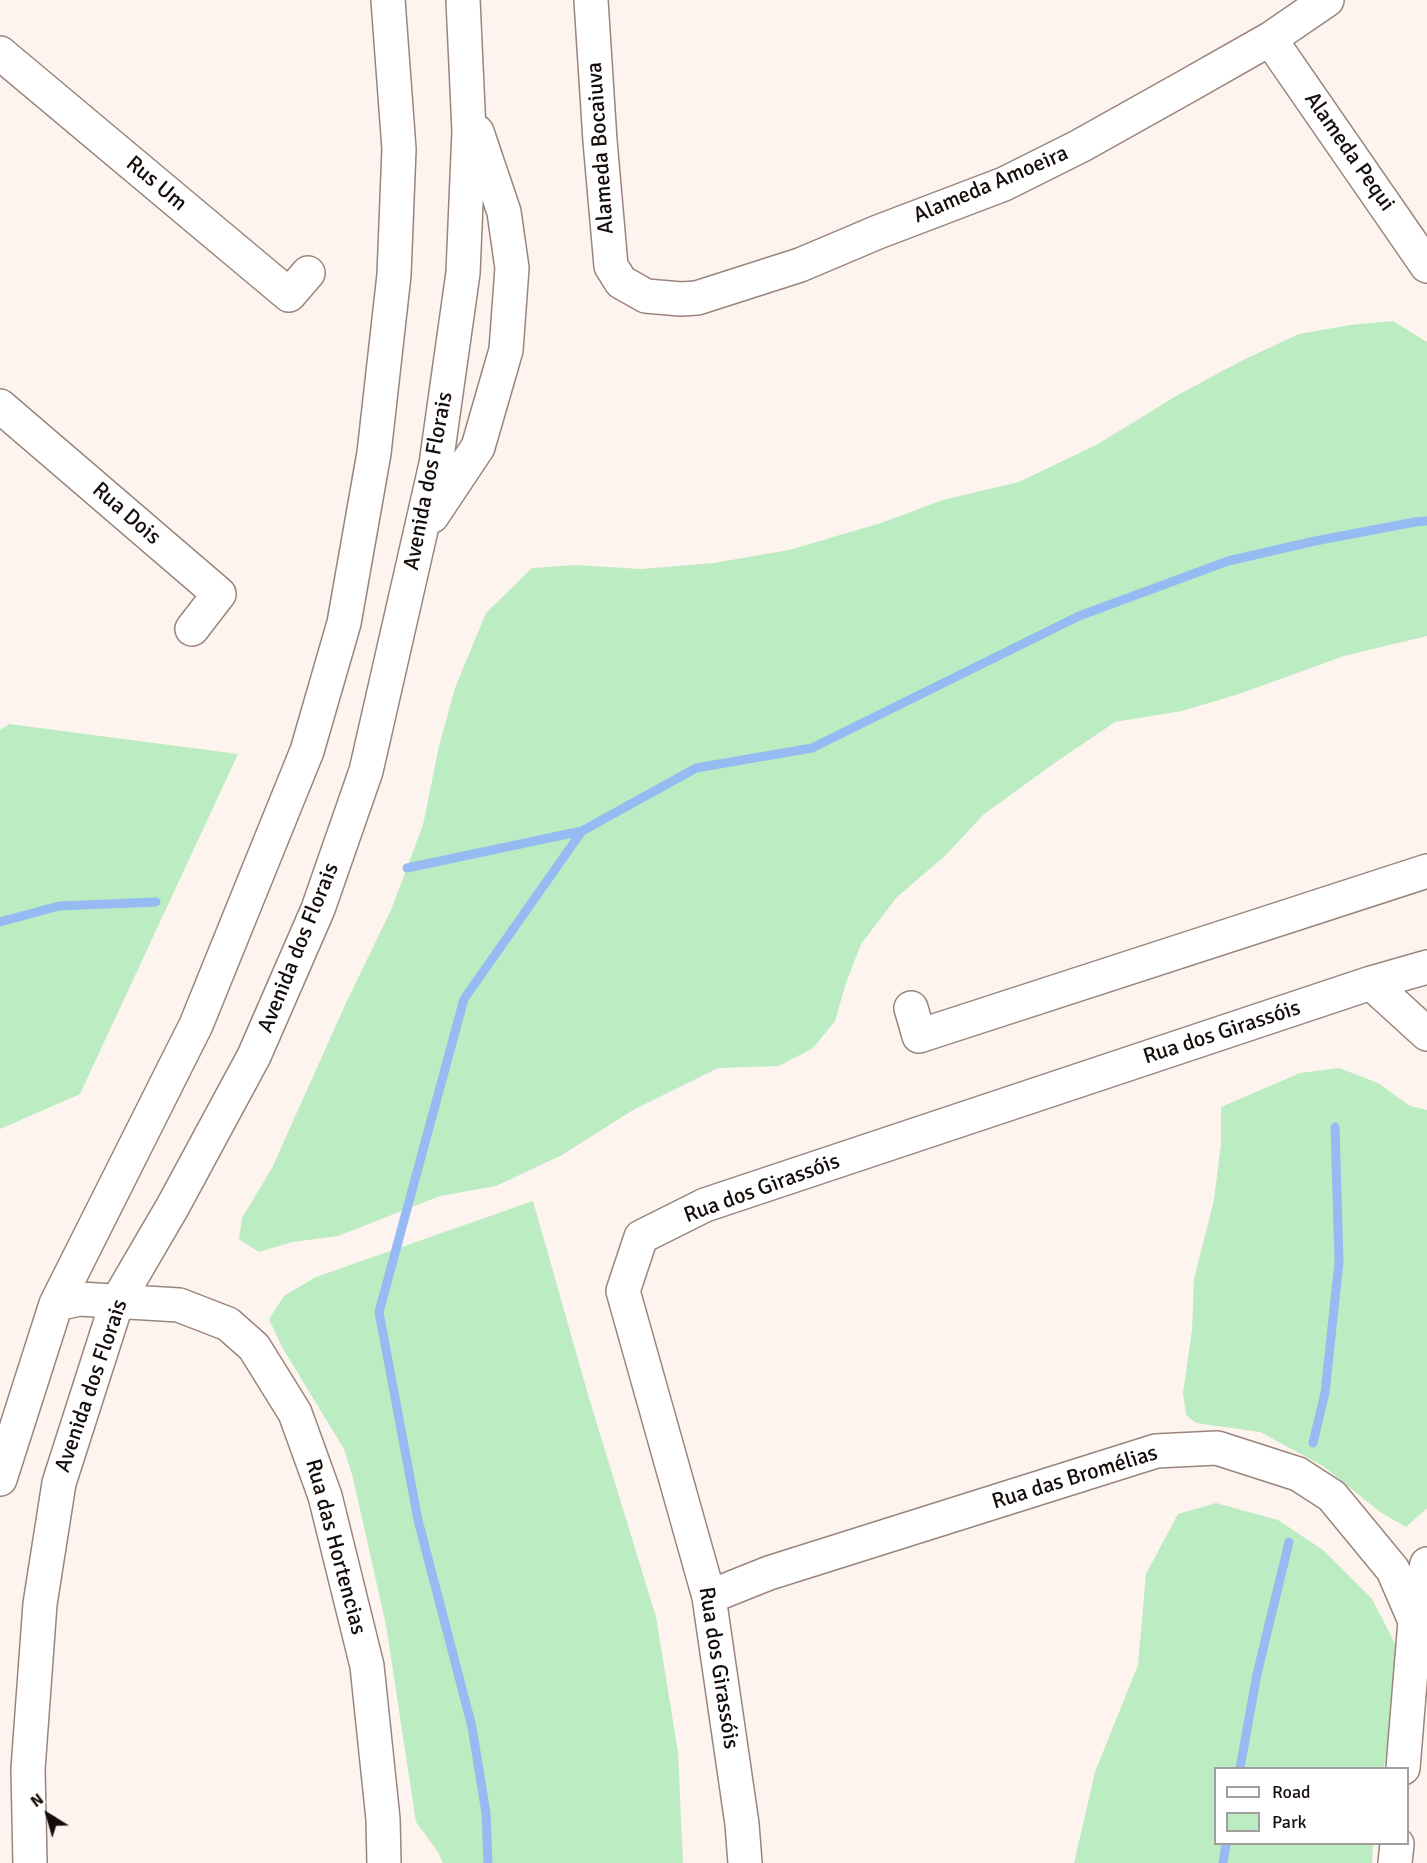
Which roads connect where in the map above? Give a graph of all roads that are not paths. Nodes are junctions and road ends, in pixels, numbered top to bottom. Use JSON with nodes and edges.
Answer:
{"nodes":[{"id":1,"x":388,"y":0,"type":"edge"},
{"id":2,"x":463,"y":0,"type":"edge"},
{"id":3,"x":591,"y":0,"type":"edge"},
{"id":4,"x":1327,"y":0,"type":"edge"},
{"id":5,"x":1270,"y":39,"type":"junction"},
{"id":6,"x":0,"y":54,"type":"edge"},
{"id":7,"x":468,"y":108,"type":"junction"},
{"id":8,"x":1427,"y":266,"type":"edge"},
{"id":9,"x":308,"y":273,"type":"dead end"},
{"id":10,"x":630,"y":288,"type":"joint"},
{"id":11,"x":0,"y":406,"type":"edge"},
{"id":12,"x":421,"y":532,"type":"junction"},
{"id":13,"x":192,"y":629,"type":"dead end"},
{"id":14,"x":1427,"y":871,"type":"edge"},
{"id":15,"x":1427,"y":967,"type":"edge"},
{"id":16,"x":1371,"y":983,"type":"junction"},
{"id":17,"x":911,"y":1008,"type":"dead end"},
{"id":18,"x":1427,"y":1034,"type":"edge"},
{"id":19,"x":117,"y":1302,"type":"junction"},
{"id":20,"x":57,"y":1304,"type":"junction"},
{"id":21,"x":0,"y":1479,"type":"edge"},
{"id":22,"x":1427,"y":1564,"type":"edge"},
{"id":23,"x":709,"y":1597,"type":"junction"},
{"id":24,"x":1415,"y":1620,"type":"junction"},
{"id":25,"x":1419,"y":1669,"type":"edge"},
{"id":26,"x":1403,"y":1767,"type":"edge"},
{"id":27,"x":1397,"y":1845,"type":"edge"},
{"id":28,"x":30,"y":1863,"type":"edge"},
{"id":29,"x":384,"y":1863,"type":"edge"},
{"id":30,"x":745,"y":1863,"type":"edge"},
{"id":31,"x":1395,"y":1863,"type":"edge"}],
"edges":[{"from":1,"to":20,"type":"street"},
{"from":2,"to":7,"type":"street","name":"Avenida dos Florais"},
{"from":3,"to":10,"type":"street","name":"Alameda Bocaiuva"},
{"from":4,"to":5,"type":"street","name":"Alameda Amoeira"},
{"from":5,"to":8,"type":"street","name":"Alameda Pequi"},
{"from":5,"to":10,"type":"street","name":"Alameda Amoeira"},
{"from":6,"to":9,"type":"street","name":"Rus Um"},
{"from":7,"to":12,"type":"street","name":"Avenida dos Florais"},
{"from":7,"to":12,"type":"street"},
{"from":11,"to":13,"type":"street","name":"Rua Dois"},
{"from":12,"to":19,"type":"street","name":"Avenida dos Florais"},
{"from":14,"to":17,"type":"street"},
{"from":15,"to":16,"type":"street","name":"Rua dos Girassóis"},
{"from":16,"to":18,"type":"street"},
{"from":16,"to":23,"type":"street","name":"Rua dos Girassóis"},
{"from":19,"to":20,"type":"street","name":"Rua das Hortencias"},
{"from":19,"to":28,"type":"street","name":"Avenida dos Florais"},
{"from":19,"to":29,"type":"street","name":"Rua das Hortencias"},
{"from":20,"to":21,"type":"street"},
{"from":22,"to":24,"type":"street"},
{"from":23,"to":24,"type":"street","name":"Rua das Bromélias"},
{"from":23,"to":30,"type":"street","name":"Rua dos Girassóis"},
{"from":24,"to":25,"type":"street"},
{"from":25,"to":26,"type":"street"},
{"from":27,"to":31,"type":"street"}]}
